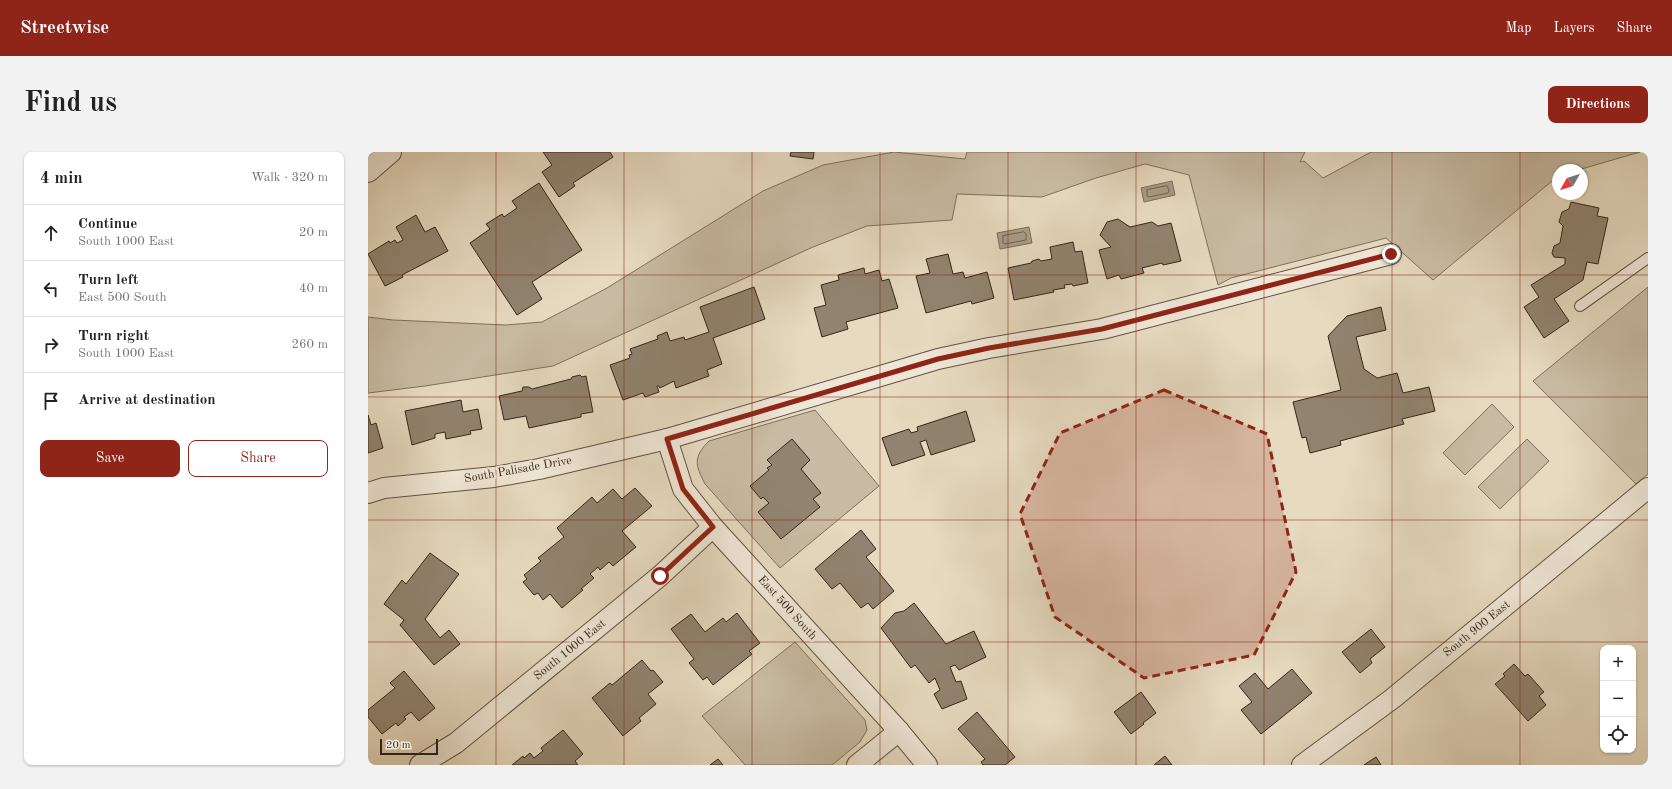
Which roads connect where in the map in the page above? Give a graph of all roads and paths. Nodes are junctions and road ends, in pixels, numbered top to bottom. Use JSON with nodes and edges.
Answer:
{"nodes":[{"id":1,"x":390,"y":152,"type":"edge"},
{"id":2,"x":368,"y":171,"type":"edge"},
{"id":3,"x":1391,"y":254,"type":"dead end"},
{"id":4,"x":1648,"y":258,"type":"edge"},
{"id":5,"x":1580,"y":306,"type":"dead end"},
{"id":6,"x":667,"y":439,"type":"junction"},
{"id":7,"x":1648,"y":488,"type":"edge"},
{"id":8,"x":368,"y":493,"type":"edge"},
{"id":9,"x":713,"y":527,"type":"junction"},
{"id":10,"x":899,"y":731,"type":"junction"},
{"id":11,"x":420,"y":765,"type":"edge"},
{"id":12,"x":857,"y":765,"type":"edge"},
{"id":13,"x":927,"y":765,"type":"edge"},
{"id":14,"x":1302,"y":765,"type":"edge"}],
"edges":[{"from":1,"to":2,"type":"street"},
{"from":3,"to":6,"type":"street"},
{"from":4,"to":5,"type":"lane"},
{"from":6,"to":8,"type":"street","name":"South Palisade Drive"},
{"from":6,"to":9,"type":"street","name":"East 500 South"},
{"from":7,"to":14,"type":"street","name":"South 900 East"},
{"from":9,"to":10,"type":"street","name":"East 500 South"},
{"from":9,"to":11,"type":"street","name":"South 1000 East"},
{"from":10,"to":12,"type":"street"},
{"from":10,"to":13,"type":"street","name":"East 500 South"}]}
